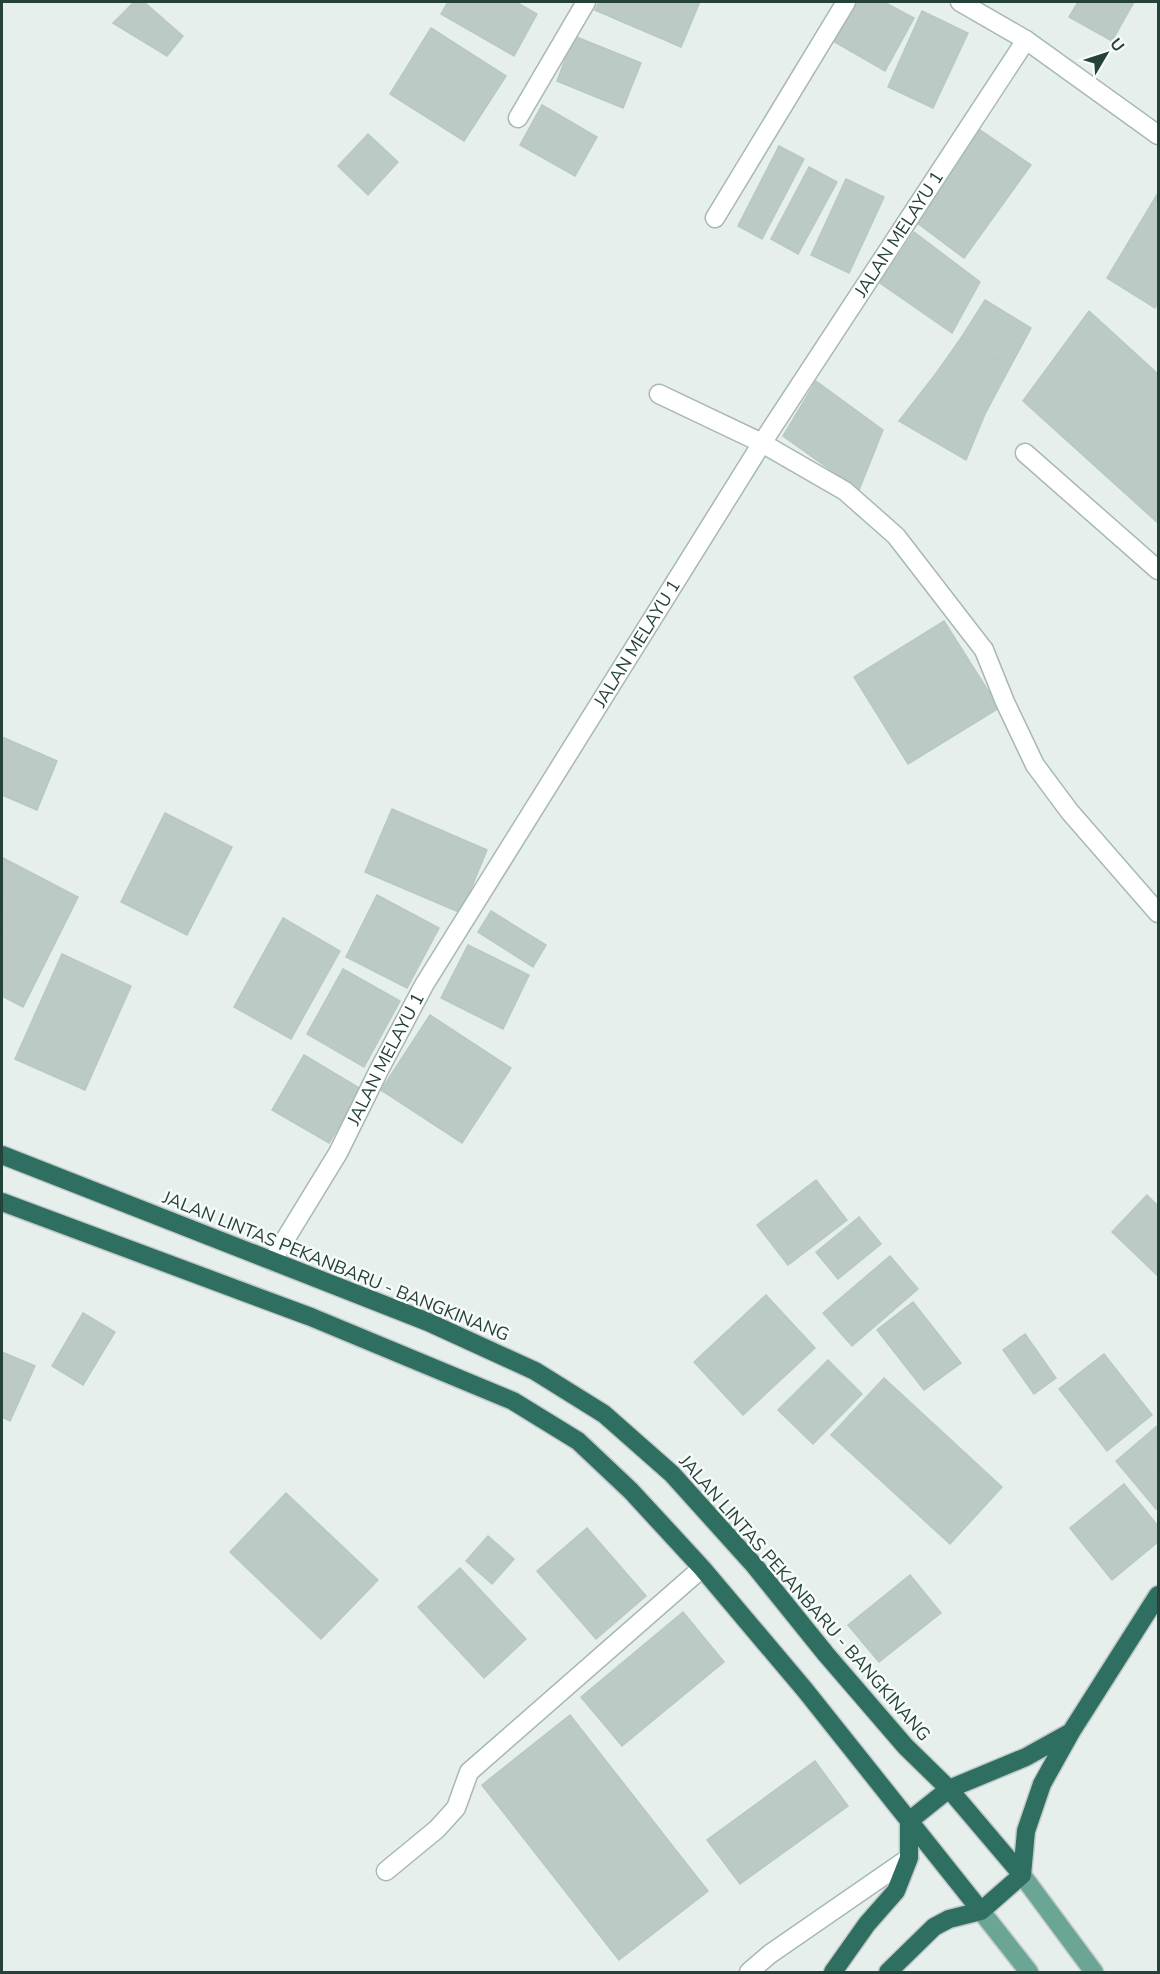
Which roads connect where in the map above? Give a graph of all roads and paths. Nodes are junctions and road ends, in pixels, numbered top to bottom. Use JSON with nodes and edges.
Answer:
{"nodes":[{"id":1,"x":586,"y":2,"type":"edge"},
{"id":2,"x":846,"y":2,"type":"edge"},
{"id":3,"x":960,"y":2,"type":"edge"},
{"id":4,"x":1026,"y":40,"type":"junction"},
{"id":5,"x":518,"y":118,"type":"dead end"},
{"id":6,"x":1158,"y":135,"type":"edge"},
{"id":7,"x":715,"y":218,"type":"dead end"},
{"id":8,"x":659,"y":394,"type":"dead end"},
{"id":9,"x":762,"y":443,"type":"junction"},
{"id":10,"x":1025,"y":453,"type":"dead end"},
{"id":11,"x":1158,"y":570,"type":"edge"},
{"id":12,"x":1158,"y":914,"type":"edge"},
{"id":13,"x":2,"y":1155,"type":"edge"},
{"id":14,"x":2,"y":1202,"type":"edge"},
{"id":15,"x":272,"y":1261,"type":"junction"},
{"id":16,"x":702,"y":1568,"type":"junction"},
{"id":17,"x":1158,"y":1596,"type":"edge"},
{"id":18,"x":1071,"y":1732,"type":"junction"},
{"id":19,"x":949,"y":1789,"type":"junction"},
{"id":20,"x":909,"y":1821,"type":"junction"},
{"id":21,"x":909,"y":1858,"type":"junction"},
{"id":22,"x":386,"y":1871,"type":"dead end"},
{"id":23,"x":1022,"y":1875,"type":"junction"},
{"id":24,"x":981,"y":1911,"type":"junction"},
{"id":25,"x":749,"y":1972,"type":"edge"},
{"id":26,"x":833,"y":1972,"type":"edge"},
{"id":27,"x":888,"y":1972,"type":"edge"},
{"id":28,"x":1029,"y":1972,"type":"edge"},
{"id":29,"x":1094,"y":1972,"type":"edge"}],
"edges":[{"from":1,"to":5,"type":"street"},
{"from":2,"to":7,"type":"street"},
{"from":3,"to":4,"type":"street"},
{"from":4,"to":6,"type":"street"},
{"from":4,"to":9,"type":"street","name":"JALAN MELAYU 1"},
{"from":8,"to":9,"type":"street"},
{"from":9,"to":12,"type":"street"},
{"from":9,"to":15,"type":"street","name":"JALAN MELAYU 1"},
{"from":10,"to":11,"type":"street"},
{"from":13,"to":15,"type":"highway","name":"JALAN LINTAS PEKANBARU - BANGKINANG"},
{"from":14,"to":16,"type":"highway"},
{"from":15,"to":19,"type":"highway","name":"JALAN LINTAS PEKANBARU - BANGKINANG"},
{"from":16,"to":20,"type":"highway"},
{"from":16,"to":22,"type":"street"},
{"from":17,"to":18,"type":"highway"},
{"from":18,"to":19,"type":"highway"},
{"from":18,"to":23,"type":"highway"},
{"from":19,"to":20,"type":"highway"},
{"from":19,"to":23,"type":"highway","name":"JALAN LINTAS PEKANBARU - BANGKINANG"},
{"from":20,"to":21,"type":"highway"},
{"from":20,"to":24,"type":"highway"},
{"from":21,"to":25,"type":"street"},
{"from":21,"to":26,"type":"highway"},
{"from":23,"to":24,"type":"highway"},
{"from":23,"to":29,"type":"main road"},
{"from":24,"to":27,"type":"highway"},
{"from":24,"to":28,"type":"main road"}]}
